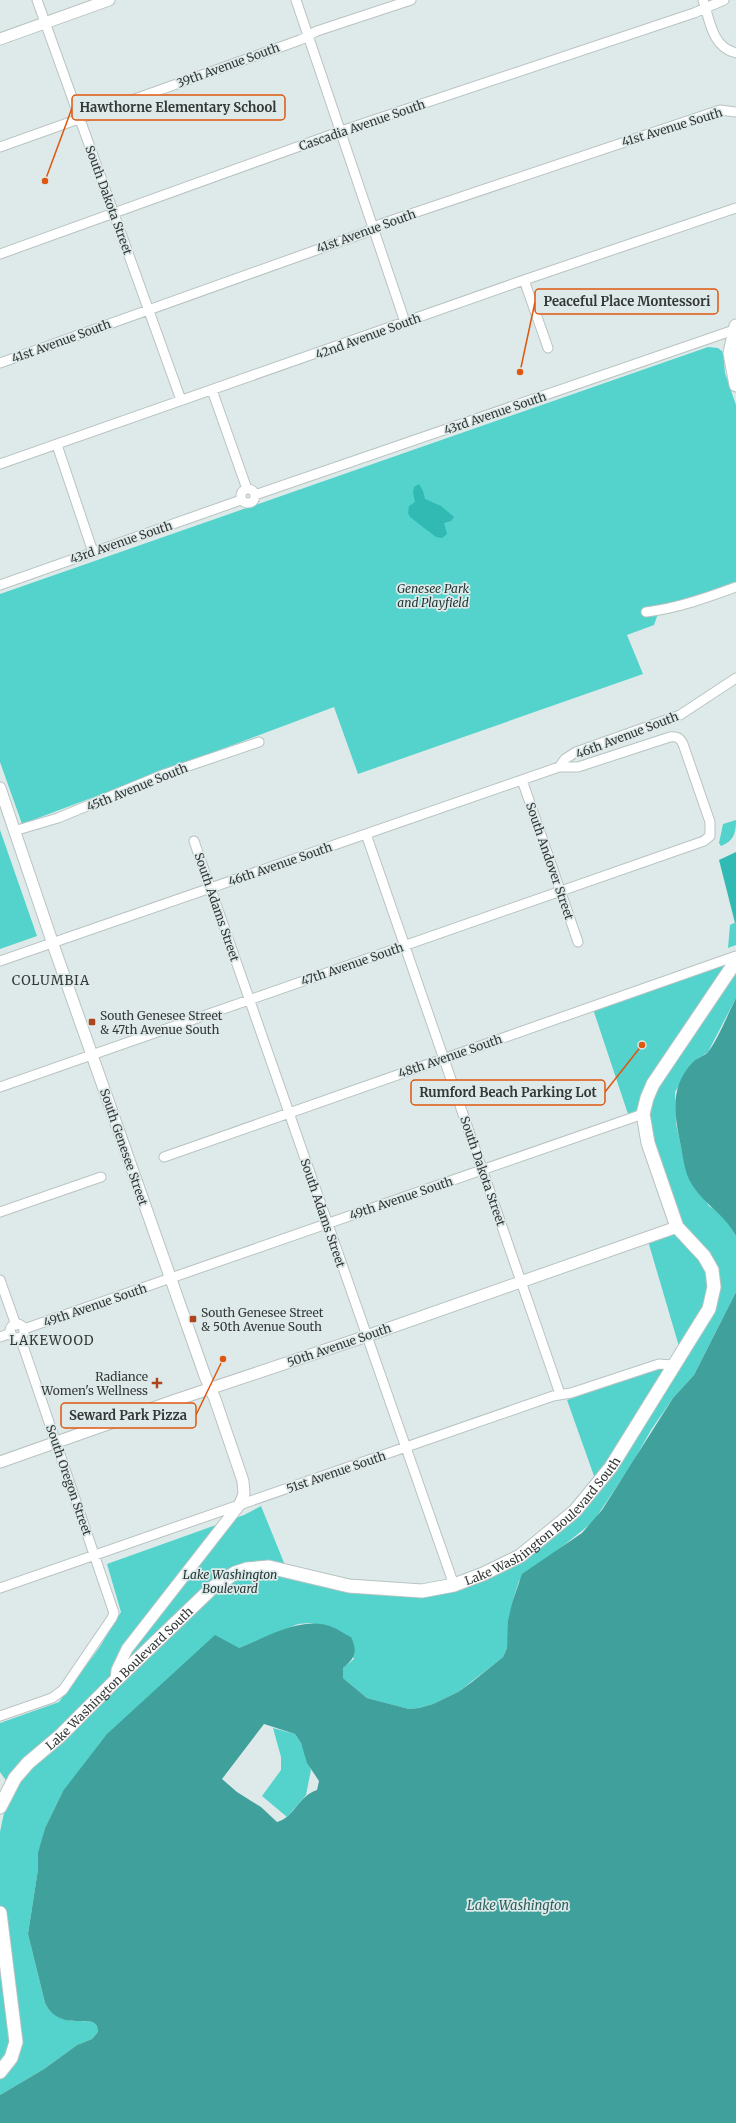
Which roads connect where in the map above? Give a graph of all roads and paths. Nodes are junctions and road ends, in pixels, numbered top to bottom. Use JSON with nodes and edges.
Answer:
{"nodes":[{"id":1,"x":37,"y":0,"type":"edge"},
{"id":2,"x":109,"y":0,"type":"edge"},
{"id":3,"x":296,"y":0,"type":"edge"},
{"id":4,"x":411,"y":0,"type":"edge"},
{"id":5,"x":724,"y":0,"type":"edge"},
{"id":6,"x":705,"y":4,"type":"edge"},
{"id":7,"x":45,"y":23,"type":"junction"},
{"id":8,"x":308,"y":36,"type":"junction"},
{"id":9,"x":0,"y":39,"type":"edge"},
{"id":10,"x":736,"y":53,"type":"edge"},
{"id":11,"x":735,"y":112,"type":"edge"},
{"id":12,"x":79,"y":118,"type":"junction"},
{"id":13,"x":341,"y":132,"type":"junction"},
{"id":14,"x":0,"y":146,"type":"edge"},
{"id":15,"x":736,"y":208,"type":"edge"},
{"id":16,"x":114,"y":213,"type":"junction"},
{"id":17,"x":374,"y":228,"type":"junction"},
{"id":18,"x":0,"y":254,"type":"edge"},
{"id":19,"x":524,"y":280,"type":"junction"},
{"id":20,"x":149,"y":309,"type":"junction"},
{"id":21,"x":405,"y":322,"type":"junction"},
{"id":22,"x":735,"y":328,"type":"edge"},
{"id":23,"x":548,"y":348,"type":"dead end"},
{"id":24,"x":0,"y":363,"type":"edge"},
{"id":25,"x":736,"y":386,"type":"edge"},
{"id":26,"x":212,"y":390,"type":"junction"},
{"id":27,"x":182,"y":400,"type":"junction"},
{"id":28,"x":57,"y":445,"type":"junction"},
{"id":29,"x":0,"y":464,"type":"edge"},
{"id":30,"x":247,"y":489,"type":"junction"},
{"id":31,"x":255,"y":495,"type":"junction"},
{"id":32,"x":241,"y":500,"type":"junction"},
{"id":33,"x":93,"y":552,"type":"junction"},
{"id":34,"x":0,"y":585,"type":"edge"},
{"id":35,"x":736,"y":587,"type":"edge"},
{"id":36,"x":646,"y":612,"type":"dead end"},
{"id":37,"x":736,"y":678,"type":"edge"},
{"id":38,"x":259,"y":742,"type":"dead end"},
{"id":39,"x":559,"y":766,"type":"junction"},
{"id":40,"x":522,"y":780,"type":"junction"},
{"id":41,"x":0,"y":788,"type":"edge"},
{"id":42,"x":14,"y":831,"type":"junction"},
{"id":43,"x":366,"y":834,"type":"junction"},
{"id":44,"x":194,"y":841,"type":"dead end"},
{"id":45,"x":704,"y":841,"type":"joint"},
{"id":46,"x":210,"y":888,"type":"junction"},
{"id":47,"x":561,"y":892,"type":"junction"},
{"id":48,"x":578,"y":942,"type":"dead end"},
{"id":49,"x":52,"y":943,"type":"junction"},
{"id":50,"x":404,"y":945,"type":"junction"},
{"id":51,"x":736,"y":956,"type":"edge"},
{"id":52,"x":0,"y":961,"type":"edge"},
{"id":53,"x":736,"y":961,"type":"edge"},
{"id":54,"x":249,"y":1000,"type":"junction"},
{"id":55,"x":92,"y":1055,"type":"junction"},
{"id":56,"x":444,"y":1057,"type":"junction"},
{"id":57,"x":0,"y":1087,"type":"edge"},
{"id":58,"x":288,"y":1112,"type":"junction"},
{"id":59,"x":643,"y":1114,"type":"junction"},
{"id":60,"x":164,"y":1156,"type":"dead end"},
{"id":61,"x":483,"y":1169,"type":"junction"},
{"id":62,"x":101,"y":1177,"type":"dead end"},
{"id":63,"x":0,"y":1212,"type":"edge"},
{"id":64,"x":327,"y":1224,"type":"junction"},
{"id":65,"x":677,"y":1227,"type":"junction"},
{"id":66,"x":171,"y":1279,"type":"junction"},
{"id":67,"x":0,"y":1280,"type":"edge"},
{"id":68,"x":522,"y":1281,"type":"junction"},
{"id":69,"x":18,"y":1331,"type":"junction"},
{"id":70,"x":366,"y":1336,"type":"junction"},
{"id":71,"x":0,"y":1337,"type":"edge"},
{"id":72,"x":673,"y":1365,"type":"junction"},
{"id":73,"x":210,"y":1390,"type":"junction"},
{"id":74,"x":560,"y":1394,"type":"junction"},
{"id":75,"x":56,"y":1442,"type":"junction"},
{"id":76,"x":405,"y":1448,"type":"junction"},
{"id":77,"x":0,"y":1462,"type":"edge"},
{"id":78,"x":240,"y":1504,"type":"junction"},
{"id":79,"x":95,"y":1555,"type":"junction"},
{"id":80,"x":454,"y":1584,"type":"junction"},
{"id":81,"x":0,"y":1588,"type":"edge"},
{"id":82,"x":116,"y":1680,"type":"junction"},
{"id":83,"x":0,"y":1716,"type":"edge"},
{"id":84,"x":0,"y":1807,"type":"edge"},
{"id":85,"x":0,"y":1912,"type":"edge"},
{"id":86,"x":0,"y":2072,"type":"edge"}],
"edges":[{"from":1,"to":7,"type":"street","name":"South Dakota Street"},
{"from":2,"to":7,"type":"street"},
{"from":3,"to":8,"type":"street"},
{"from":4,"to":8,"type":"street","name":"39th Avenue South"},
{"from":5,"to":6,"type":"street","name":"Cascadia Avenue South"},
{"from":6,"to":10,"type":"street"},
{"from":6,"to":13,"type":"street","name":"Cascadia Avenue South"},
{"from":7,"to":9,"type":"street"},
{"from":7,"to":12,"type":"street","name":"South Dakota Street"},
{"from":8,"to":12,"type":"street","name":"39th Avenue South"},
{"from":8,"to":13,"type":"street"},
{"from":11,"to":17,"type":"street","name":"41st Avenue South"},
{"from":12,"to":14,"type":"street","name":"39th Avenue South"},
{"from":12,"to":16,"type":"street","name":"South Dakota Street"},
{"from":13,"to":16,"type":"street","name":"Cascadia Avenue South"},
{"from":13,"to":17,"type":"street"},
{"from":15,"to":19,"type":"street","name":"42nd Avenue South"},
{"from":16,"to":18,"type":"street","name":"Cascadia Avenue South"},
{"from":16,"to":20,"type":"street","name":"South Dakota Street"},
{"from":17,"to":20,"type":"street","name":"41st Avenue South"},
{"from":17,"to":21,"type":"street"},
{"from":19,"to":21,"type":"street","name":"42nd Avenue South"},
{"from":19,"to":23,"type":"street"},
{"from":20,"to":24,"type":"street","name":"41st Avenue South"},
{"from":20,"to":27,"type":"street","name":"South Dakota Street"},
{"from":21,"to":26,"type":"street","name":"42nd Avenue South"},
{"from":22,"to":25,"type":"main road"},
{"from":22,"to":31,"type":"street","name":"43rd Avenue South"},
{"from":26,"to":27,"type":"street","name":"42nd Avenue South"},
{"from":26,"to":30,"type":"street"},
{"from":27,"to":28,"type":"street","name":"42nd Avenue South"},
{"from":28,"to":29,"type":"street","name":"42nd Avenue South"},
{"from":28,"to":33,"type":"street"},
{"from":30,"to":31,"type":"street"},
{"from":30,"to":32,"type":"street"},
{"from":31,"to":32,"type":"street"},
{"from":32,"to":33,"type":"street","name":"43rd Avenue South"},
{"from":33,"to":34,"type":"street","name":"43rd Avenue South"},
{"from":35,"to":36,"type":"street"},
{"from":37,"to":39,"type":"street","name":"46th Avenue South"},
{"from":38,"to":42,"type":"street","name":"45th Avenue South"},
{"from":39,"to":40,"type":"street","name":"46th Avenue South"},
{"from":39,"to":45,"type":"street","name":"46th Avenue South"},
{"from":40,"to":43,"type":"street","name":"46th Avenue South"},
{"from":40,"to":47,"type":"street","name":"South Andover Street"},
{"from":41,"to":42,"type":"street","name":"South Genesee Street"},
{"from":42,"to":49,"type":"street","name":"South Genesee Street"},
{"from":43,"to":46,"type":"street","name":"46th Avenue South"},
{"from":43,"to":50,"type":"street","name":"South Dakota Street"},
{"from":44,"to":46,"type":"street","name":"South Adams Street"},
{"from":45,"to":47,"type":"street","name":"47th Avenue South"},
{"from":46,"to":49,"type":"street","name":"46th Avenue South"},
{"from":46,"to":54,"type":"street","name":"South Adams Street"},
{"from":47,"to":48,"type":"street","name":"South Andover Street"},
{"from":47,"to":50,"type":"street","name":"47th Avenue South"},
{"from":49,"to":52,"type":"street","name":"46th Avenue South"},
{"from":49,"to":55,"type":"street","name":"South Genesee Street"},
{"from":50,"to":54,"type":"street","name":"47th Avenue South"},
{"from":50,"to":56,"type":"street","name":"South Dakota Street"},
{"from":51,"to":56,"type":"street","name":"48th Avenue South"},
{"from":53,"to":59,"type":"main road","name":"Lake Washington Boulevard South"},
{"from":54,"to":55,"type":"street","name":"47th Avenue South"},
{"from":54,"to":58,"type":"street","name":"South Adams Street"},
{"from":55,"to":57,"type":"street","name":"47th Avenue South"},
{"from":55,"to":66,"type":"street","name":"South Genesee Street"},
{"from":56,"to":58,"type":"street","name":"48th Avenue South"},
{"from":56,"to":61,"type":"street","name":"South Dakota Street"},
{"from":58,"to":60,"type":"street","name":"48th Avenue South"},
{"from":58,"to":64,"type":"street","name":"South Adams Street"},
{"from":59,"to":61,"type":"street","name":"49th Avenue South"},
{"from":59,"to":65,"type":"main road","name":"Lake Washington Boulevard South"},
{"from":61,"to":64,"type":"street","name":"49th Avenue South"},
{"from":61,"to":68,"type":"street","name":"South Dakota Street"},
{"from":62,"to":63,"type":"street"},
{"from":64,"to":66,"type":"street","name":"49th Avenue South"},
{"from":64,"to":70,"type":"street","name":"South Adams Street"},
{"from":65,"to":68,"type":"street","name":"50th Avenue South"},
{"from":65,"to":72,"type":"main road","name":"Lake Washington Boulevard South"},
{"from":66,"to":69,"type":"street","name":"49th Avenue South"},
{"from":66,"to":73,"type":"street","name":"South Genesee Street"},
{"from":67,"to":69,"type":"street","name":"South Oregon Street"},
{"from":68,"to":70,"type":"street","name":"50th Avenue South"},
{"from":68,"to":74,"type":"street","name":"South Dakota Street"},
{"from":69,"to":71,"type":"street","name":"49th Avenue South"},
{"from":69,"to":75,"type":"street","name":"South Oregon Street"},
{"from":70,"to":73,"type":"street","name":"50th Avenue South"},
{"from":70,"to":76,"type":"street","name":"South Adams Street"},
{"from":72,"to":74,"type":"street","name":"51st Avenue South"},
{"from":72,"to":80,"type":"main road","name":"Lake Washington Boulevard South"},
{"from":73,"to":75,"type":"street","name":"50th Avenue South"},
{"from":73,"to":78,"type":"street","name":"South Genesee Street"},
{"from":74,"to":76,"type":"street","name":"51st Avenue South"},
{"from":75,"to":77,"type":"street","name":"50th Avenue South"},
{"from":75,"to":79,"type":"street","name":"South Oregon Street"},
{"from":76,"to":78,"type":"street","name":"51st Avenue South"},
{"from":76,"to":80,"type":"street","name":"South Adams Street"},
{"from":78,"to":79,"type":"street","name":"51st Avenue South"},
{"from":78,"to":82,"type":"street"},
{"from":79,"to":81,"type":"street","name":"51st Avenue South"},
{"from":79,"to":83,"type":"street","name":"South Oregon Street"},
{"from":80,"to":82,"type":"main road","name":"Lake Washington Boulevard South"},
{"from":82,"to":84,"type":"main road","name":"Lake Washington Boulevard South"},
{"from":85,"to":86,"type":"main road"}]}
